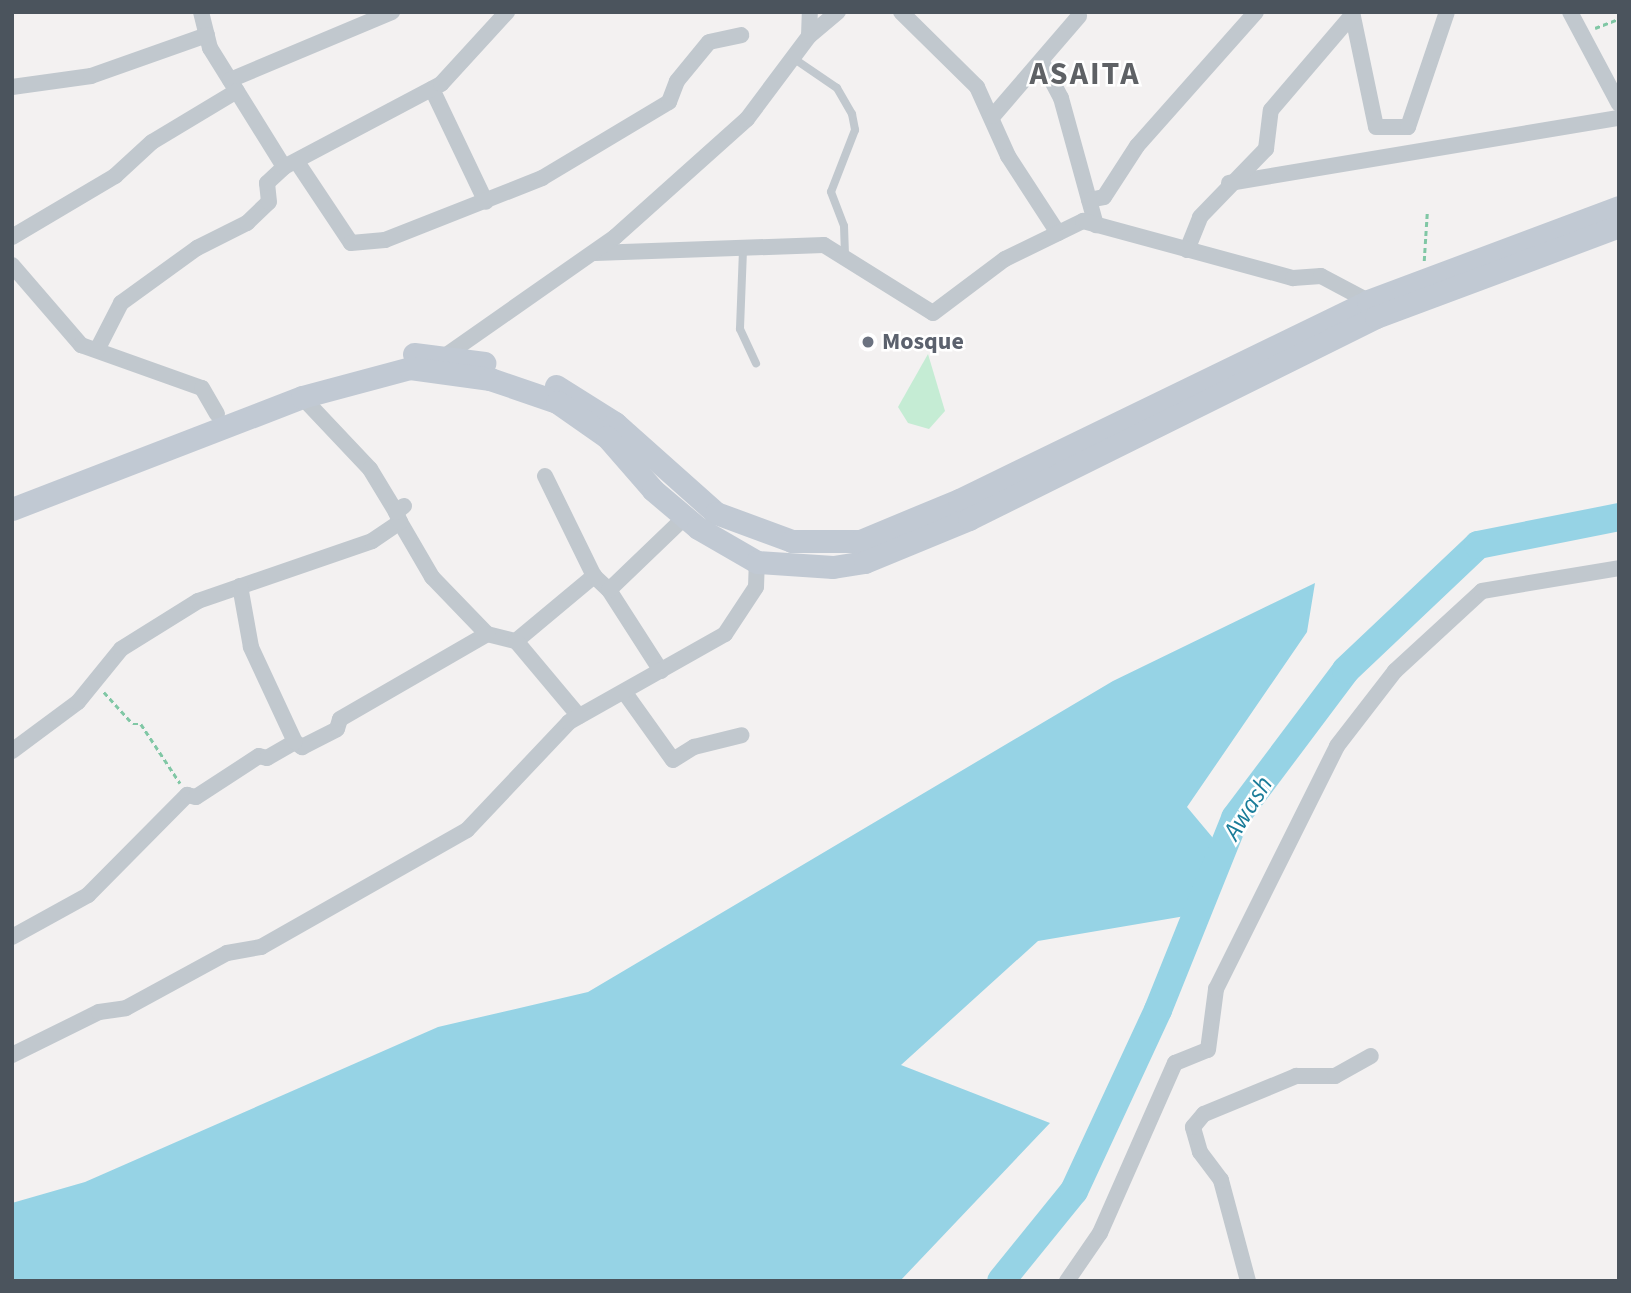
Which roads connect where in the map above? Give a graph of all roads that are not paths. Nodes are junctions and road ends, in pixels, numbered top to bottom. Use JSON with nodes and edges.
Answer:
{"nodes":[{"id":1,"x":201,"y":12,"type":"edge"},
{"id":2,"x":392,"y":12,"type":"edge"},
{"id":3,"x":507,"y":12,"type":"edge"},
{"id":4,"x":810,"y":12,"type":"edge"},
{"id":5,"x":838,"y":12,"type":"edge"},
{"id":6,"x":901,"y":12,"type":"edge"},
{"id":7,"x":1256,"y":12,"type":"edge"},
{"id":8,"x":1447,"y":12,"type":"edge"},
{"id":9,"x":1570,"y":12,"type":"edge"},
{"id":10,"x":1352,"y":14,"type":"edge"},
{"id":11,"x":1079,"y":16,"type":"dead end"},
{"id":12,"x":207,"y":35,"type":"junction"},
{"id":13,"x":741,"y":35,"type":"dead end"},
{"id":14,"x":809,"y":36,"type":"junction"},
{"id":15,"x":793,"y":58,"type":"junction"},
{"id":16,"x":1042,"y":62,"type":"junction"},
{"id":17,"x":233,"y":85,"type":"junction"},
{"id":18,"x":12,"y":87,"type":"edge"},
{"id":19,"x":432,"y":89,"type":"junction"},
{"id":20,"x":1619,"y":104,"type":"edge"},
{"id":21,"x":993,"y":116,"type":"junction"},
{"id":22,"x":1619,"y":118,"type":"edge"},
{"id":23,"x":291,"y":165,"type":"junction"},
{"id":24,"x":1229,"y":183,"type":"junction"},
{"id":25,"x":1089,"y":200,"type":"junction"},
{"id":26,"x":486,"y":202,"type":"junction"},
{"id":27,"x":1619,"y":207,"type":"edge"},
{"id":28,"x":1096,"y":225,"type":"junction"},
{"id":29,"x":1619,"y":226,"type":"edge"},
{"id":30,"x":1058,"y":233,"type":"junction"},
{"id":31,"x":12,"y":237,"type":"edge"},
{"id":32,"x":743,"y":250,"type":"junction"},
{"id":33,"x":1187,"y":250,"type":"junction"},
{"id":34,"x":595,"y":253,"type":"junction"},
{"id":35,"x":845,"y":257,"type":"junction"},
{"id":36,"x":12,"y":265,"type":"edge"},
{"id":37,"x":1372,"y":309,"type":"junction"},
{"id":38,"x":97,"y":350,"type":"junction"},
{"id":39,"x":445,"y":356,"type":"junction"},
{"id":40,"x":756,"y":364,"type":"dead end"},
{"id":41,"x":368,"y":367,"type":"junction"},
{"id":42,"x":302,"y":397,"type":"junction"},
{"id":43,"x":247,"y":410,"type":"junction"},
{"id":44,"x":217,"y":414,"type":"junction"},
{"id":45,"x":545,"y":476,"type":"dead end"},
{"id":46,"x":12,"y":493,"type":"edge"},
{"id":47,"x":12,"y":509,"type":"edge"},
{"id":48,"x":964,"y":509,"type":"junction"},
{"id":49,"x":400,"y":513,"type":"junction"},
{"id":50,"x":685,"y":517,"type":"junction"},
{"id":51,"x":757,"y":562,"type":"junction"},
{"id":52,"x":1619,"y":568,"type":"edge"},
{"id":53,"x":594,"y":576,"type":"junction"},
{"id":54,"x":240,"y":586,"type":"junction"},
{"id":55,"x":609,"y":590,"type":"junction"},
{"id":56,"x":486,"y":634,"type":"junction"},
{"id":57,"x":516,"y":641,"type":"junction"},
{"id":58,"x":661,"y":671,"type":"junction"},
{"id":59,"x":625,"y":693,"type":"junction"},
{"id":60,"x":579,"y":716,"type":"junction"},
{"id":61,"x":742,"y":735,"type":"dead end"},
{"id":62,"x":295,"y":742,"type":"junction"},
{"id":63,"x":12,"y":751,"type":"edge"},
{"id":64,"x":12,"y":937,"type":"edge"},
{"id":65,"x":12,"y":1055,"type":"edge"},
{"id":66,"x":1371,"y":1056,"type":"dead end"},
{"id":67,"x":1068,"y":1281,"type":"edge"},
{"id":68,"x":1248,"y":1281,"type":"edge"}],
"edges":[{"from":1,"to":12,"type":"street"},
{"from":2,"to":17,"type":"street"},
{"from":3,"to":19,"type":"street"},
{"from":4,"to":14,"type":"street"},
{"from":5,"to":14,"type":"street"},
{"from":6,"to":21,"type":"street"},
{"from":7,"to":25,"type":"street"},
{"from":8,"to":10,"type":"street"},
{"from":9,"to":20,"type":"street"},
{"from":10,"to":24,"type":"street"},
{"from":11,"to":16,"type":"street"},
{"from":12,"to":17,"type":"street"},
{"from":12,"to":18,"type":"street"},
{"from":13,"to":26,"type":"street"},
{"from":14,"to":15,"type":"street"},
{"from":15,"to":34,"type":"street"},
{"from":15,"to":35,"type":"lane"},
{"from":16,"to":21,"type":"street"},
{"from":16,"to":25,"type":"street"},
{"from":17,"to":23,"type":"street"},
{"from":17,"to":31,"type":"street"},
{"from":19,"to":23,"type":"street"},
{"from":19,"to":26,"type":"street"},
{"from":21,"to":30,"type":"street"},
{"from":22,"to":24,"type":"street"},
{"from":23,"to":26,"type":"street"},
{"from":23,"to":38,"type":"street"},
{"from":24,"to":33,"type":"street"},
{"from":25,"to":28,"type":"street"},
{"from":27,"to":37,"type":"main road"},
{"from":28,"to":30,"type":"street"},
{"from":28,"to":33,"type":"street"},
{"from":29,"to":37,"type":"main road"},
{"from":30,"to":35,"type":"street"},
{"from":32,"to":34,"type":"street"},
{"from":32,"to":35,"type":"street"},
{"from":32,"to":40,"type":"lane"},
{"from":33,"to":37,"type":"street"},
{"from":34,"to":39,"type":"street"},
{"from":36,"to":38,"type":"street"},
{"from":37,"to":48,"type":"main road"},
{"from":38,"to":44,"type":"street"},
{"from":39,"to":41,"type":"main road"},
{"from":39,"to":48,"type":"main road"},
{"from":41,"to":42,"type":"main road"},
{"from":41,"to":43,"type":"main road"},
{"from":41,"to":50,"type":"main road"},
{"from":42,"to":43,"type":"main road"},
{"from":42,"to":49,"type":"street"},
{"from":43,"to":44,"type":"main road"},
{"from":43,"to":47,"type":"main road"},
{"from":44,"to":46,"type":"main road"},
{"from":45,"to":53,"type":"street"},
{"from":48,"to":51,"type":"main road"},
{"from":49,"to":54,"type":"street"},
{"from":49,"to":56,"type":"street"},
{"from":50,"to":51,"type":"main road"},
{"from":50,"to":55,"type":"street"},
{"from":51,"to":58,"type":"street"},
{"from":52,"to":67,"type":"street"},
{"from":53,"to":55,"type":"street"},
{"from":53,"to":57,"type":"street"},
{"from":54,"to":62,"type":"street"},
{"from":54,"to":63,"type":"street"},
{"from":55,"to":58,"type":"street"},
{"from":56,"to":57,"type":"street"},
{"from":56,"to":62,"type":"street"},
{"from":57,"to":60,"type":"street"},
{"from":58,"to":59,"type":"street"},
{"from":59,"to":60,"type":"street"},
{"from":59,"to":61,"type":"street"},
{"from":60,"to":65,"type":"street"},
{"from":62,"to":64,"type":"street"},
{"from":66,"to":68,"type":"street"}]}
